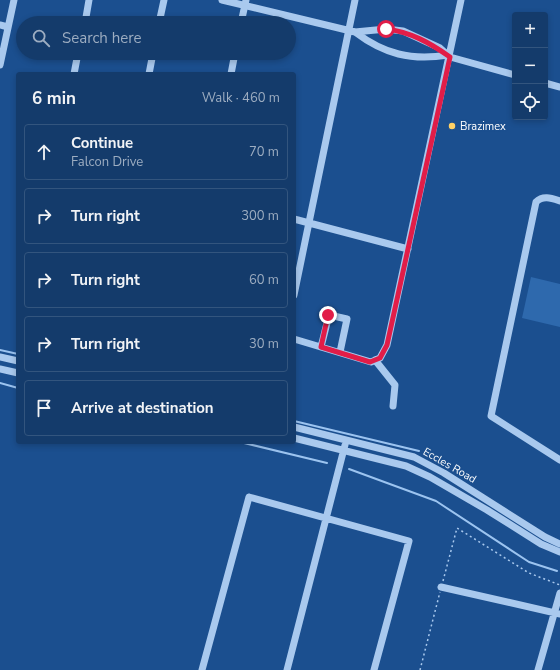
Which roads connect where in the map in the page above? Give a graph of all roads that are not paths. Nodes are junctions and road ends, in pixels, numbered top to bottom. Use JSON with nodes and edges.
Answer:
{"nodes":[{"id":1,"x":14,"y":0,"type":"edge"},
{"id":2,"x":89,"y":0,"type":"edge"},
{"id":3,"x":164,"y":0,"type":"edge"},
{"id":4,"x":222,"y":0,"type":"edge"},
{"id":5,"x":355,"y":0,"type":"edge"},
{"id":6,"x":461,"y":0,"type":"edge"},
{"id":7,"x":246,"y":3,"type":"edge"},
{"id":8,"x":86,"y":16,"type":"edge"},
{"id":9,"x":161,"y":16,"type":"edge"},
{"id":10,"x":243,"y":16,"type":"edge"},
{"id":11,"x":295,"y":16,"type":"edge"},
{"id":12,"x":296,"y":16,"type":"edge"},
{"id":13,"x":0,"y":25,"type":"edge"},
{"id":14,"x":8,"y":27,"type":"junction"},
{"id":15,"x":352,"y":31,"type":"junction"},
{"id":16,"x":449,"y":56,"type":"junction"},
{"id":17,"x":77,"y":60,"type":"edge"},
{"id":18,"x":152,"y":60,"type":"edge"},
{"id":19,"x":233,"y":60,"type":"edge"},
{"id":20,"x":0,"y":65,"type":"edge"},
{"id":21,"x":74,"y":72,"type":"edge"},
{"id":22,"x":149,"y":72,"type":"edge"},
{"id":23,"x":230,"y":72,"type":"edge"},
{"id":24,"x":512,"y":74,"type":"edge"},
{"id":25,"x":548,"y":84,"type":"edge"},
{"id":26,"x":560,"y":88,"type":"edge"},
{"id":27,"x":560,"y":200,"type":"edge"},
{"id":28,"x":296,"y":220,"type":"edge"},
{"id":29,"x":309,"y":223,"type":"junction"},
{"id":30,"x":408,"y":248,"type":"junction"},
{"id":31,"x":296,"y":285,"type":"edge"},
{"id":32,"x":296,"y":340,"type":"edge"},
{"id":33,"x":321,"y":347,"type":"junction"},
{"id":34,"x":340,"y":352,"type":"junction"},
{"id":35,"x":0,"y":357,"type":"edge"},
{"id":36,"x":375,"y":360,"type":"junction"},
{"id":37,"x":16,"y":361,"type":"edge"},
{"id":38,"x":0,"y":369,"type":"edge"},
{"id":39,"x":16,"y":373,"type":"edge"},
{"id":40,"x":393,"y":406,"type":"dead end"},
{"id":41,"x":296,"y":428,"type":"edge"},
{"id":42,"x":296,"y":438,"type":"edge"},
{"id":43,"x":347,"y":439,"type":"junction"},
{"id":44,"x":344,"y":449,"type":"junction"},
{"id":45,"x":560,"y":460,"type":"edge"},
{"id":46,"x":328,"y":519,"type":"junction"},
{"id":47,"x":560,"y":544,"type":"edge"},
{"id":48,"x":560,"y":552,"type":"edge"},
{"id":49,"x":441,"y":587,"type":"road end"},
{"id":50,"x":560,"y":593,"type":"edge"},
{"id":51,"x":557,"y":613,"type":"edge"},
{"id":52,"x":202,"y":670,"type":"edge"},
{"id":53,"x":287,"y":670,"type":"edge"},
{"id":54,"x":374,"y":670,"type":"edge"},
{"id":55,"x":538,"y":670,"type":"edge"}],
"edges":[{"from":1,"to":14,"type":"street"},
{"from":2,"to":8,"type":"street"},
{"from":3,"to":9,"type":"street"},
{"from":4,"to":7,"type":"street"},
{"from":5,"to":15,"type":"street"},
{"from":6,"to":16,"type":"street"},
{"from":7,"to":10,"type":"street"},
{"from":7,"to":11,"type":"street"},
{"from":12,"to":15,"type":"street"},
{"from":13,"to":14,"type":"street"},
{"from":14,"to":20,"type":"street"},
{"from":15,"to":16,"type":"street"},
{"from":15,"to":16,"type":"street"},
{"from":15,"to":29,"type":"street"},
{"from":16,"to":24,"type":"street"},
{"from":16,"to":30,"type":"street"},
{"from":17,"to":21,"type":"street"},
{"from":18,"to":22,"type":"street"},
{"from":19,"to":23,"type":"street"},
{"from":25,"to":26,"type":"street"},
{"from":27,"to":45,"type":"street"},
{"from":28,"to":29,"type":"street"},
{"from":29,"to":30,"type":"street"},
{"from":29,"to":31,"type":"street"},
{"from":30,"to":36,"type":"street"},
{"from":32,"to":33,"type":"street"},
{"from":33,"to":34,"type":"street"},
{"from":33,"to":34,"type":"street"},
{"from":34,"to":36,"type":"street"},
{"from":35,"to":37,"type":"street"},
{"from":36,"to":40,"type":"street"},
{"from":38,"to":39,"type":"street"},
{"from":41,"to":43,"type":"street","name":"Eccles Road"},
{"from":42,"to":44,"type":"street","name":"Eccles Road"},
{"from":43,"to":44,"type":"street"},
{"from":43,"to":47,"type":"street","name":"Eccles Road"},
{"from":44,"to":46,"type":"street"},
{"from":44,"to":48,"type":"street","name":"Eccles Road"},
{"from":46,"to":52,"type":"street"},
{"from":46,"to":53,"type":"street"},
{"from":46,"to":54,"type":"street"},
{"from":49,"to":51,"type":"street"},
{"from":50,"to":51,"type":"street"},
{"from":51,"to":55,"type":"street"}]}
